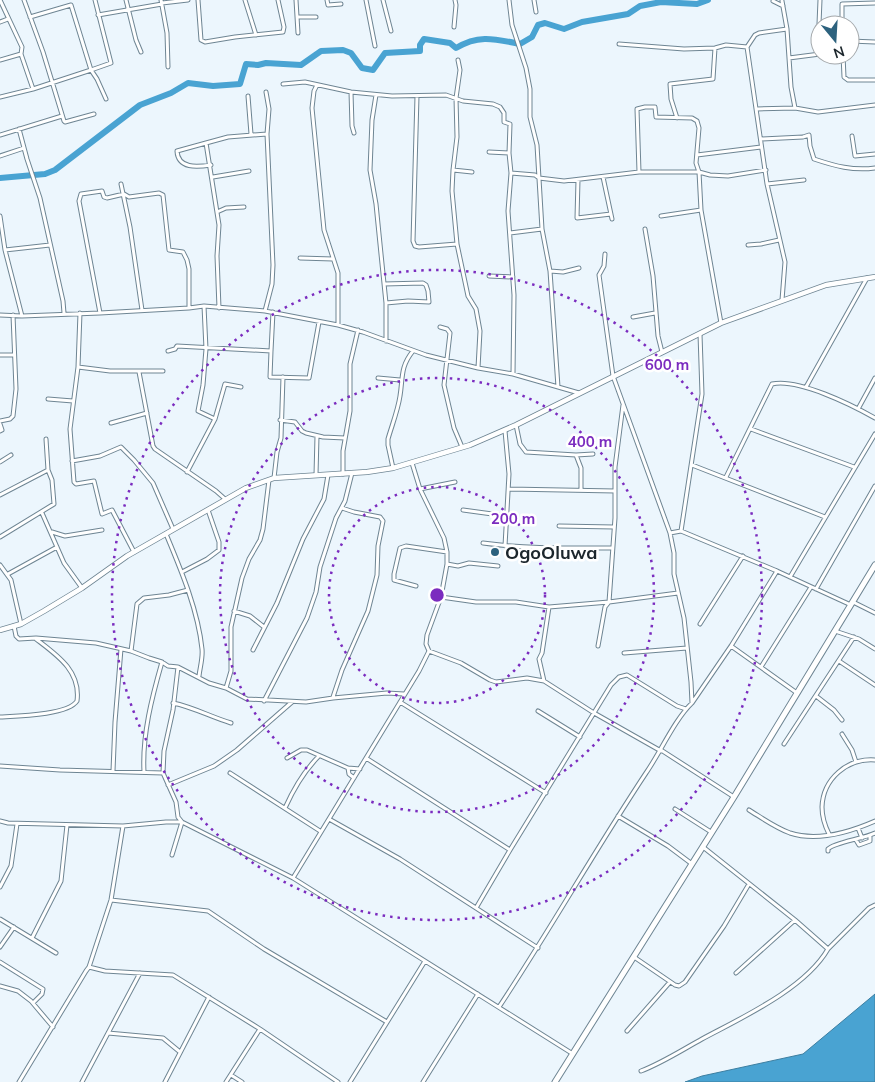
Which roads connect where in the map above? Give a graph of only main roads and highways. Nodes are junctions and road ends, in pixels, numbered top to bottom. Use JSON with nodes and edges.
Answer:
{"nodes":[{"id":1,"x":875,"y":565,"type":"edge"},
{"id":2,"x":555,"y":1082,"type":"edge"}],
"edges":[{"from":1,"to":2,"type":"main road"}]}
